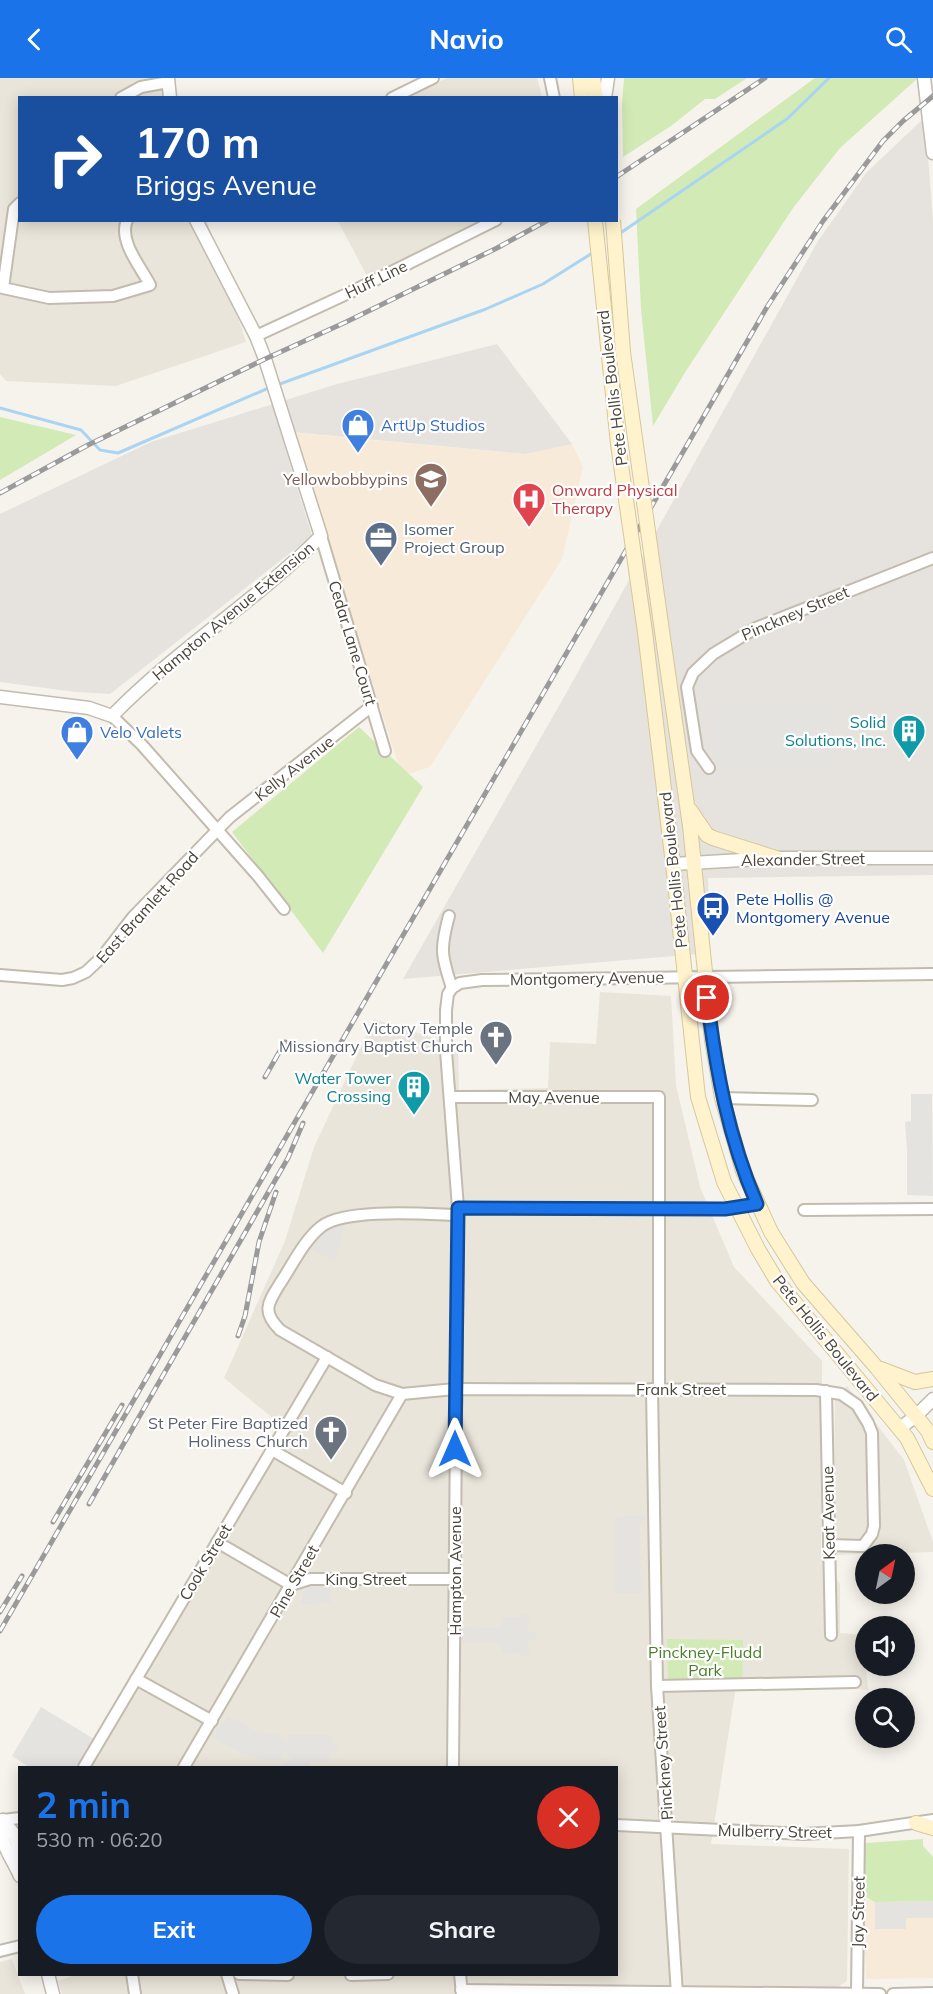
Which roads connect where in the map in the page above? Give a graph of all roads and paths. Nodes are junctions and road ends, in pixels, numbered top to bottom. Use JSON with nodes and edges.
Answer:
{"nodes":[{"id":1,"x":433,"y":78,"type":"edge"},
{"id":2,"x":550,"y":78,"type":"edge"},
{"id":3,"x":580,"y":78,"type":"edge"},
{"id":4,"x":592,"y":78,"type":"edge"},
{"id":5,"x":608,"y":78,"type":"edge"},
{"id":6,"x":924,"y":78,"type":"edge"},
{"id":7,"x":168,"y":80,"type":"edge"},
{"id":8,"x":125,"y":96,"type":"edge"},
{"id":9,"x":170,"y":96,"type":"edge"},
{"id":10,"x":396,"y":96,"type":"edge"},
{"id":11,"x":554,"y":96,"type":"edge"},
{"id":12,"x":582,"y":96,"type":"edge"},
{"id":13,"x":596,"y":96,"type":"edge"},
{"id":14,"x":605,"y":96,"type":"edge"},
{"id":15,"x":933,"y":153,"type":"edge"},
{"id":16,"x":18,"y":205,"type":"edge"},
{"id":17,"x":127,"y":222,"type":"edge"},
{"id":18,"x":197,"y":222,"type":"edge"},
{"id":19,"x":492,"y":222,"type":"edge"},
{"id":20,"x":595,"y":222,"type":"edge"},
{"id":21,"x":613,"y":222,"type":"edge"},
{"id":22,"x":256,"y":336,"type":"junction"},
{"id":23,"x":321,"y":536,"type":"junction"},
{"id":24,"x":933,"y":558,"type":"edge"},
{"id":25,"x":0,"y":697,"type":"edge"},
{"id":26,"x":372,"y":706,"type":"junction"},
{"id":27,"x":112,"y":716,"type":"junction"},
{"id":28,"x":385,"y":751,"type":"dead end"},
{"id":29,"x":709,"y":768,"type":"dead end"},
{"id":30,"x":685,"y":800,"type":"junction"},
{"id":31,"x":217,"y":830,"type":"junction"},
{"id":32,"x":776,"y":858,"type":"junction"},
{"id":33,"x":933,"y":858,"type":"edge"},
{"id":34,"x":692,"y":862,"type":"junction"},
{"id":35,"x":673,"y":864,"type":"junction"},
{"id":36,"x":285,"y":909,"type":"dead end"},
{"id":37,"x":450,"y":916,"type":"dead end"},
{"id":38,"x":933,"y":974,"type":"edge"},
{"id":39,"x":0,"y":975,"type":"edge"},
{"id":40,"x":684,"y":976,"type":"junction"},
{"id":41,"x":704,"y":976,"type":"junction"},
{"id":42,"x":452,"y":988,"type":"junction"},
{"id":43,"x":450,"y":1097,"type":"junction"},
{"id":44,"x":659,"y":1097,"type":"joint"},
{"id":45,"x":722,"y":1098,"type":"junction"},
{"id":46,"x":812,"y":1100,"type":"dead end"},
{"id":47,"x":757,"y":1204,"type":"junction"},
{"id":48,"x":737,"y":1208,"type":"junction"},
{"id":49,"x":658,"y":1209,"type":"junction"},
{"id":50,"x":933,"y":1209,"type":"edge"},
{"id":51,"x":804,"y":1210,"type":"dead end"},
{"id":52,"x":458,"y":1212,"type":"junction"},
{"id":53,"x":327,"y":1357,"type":"junction"},
{"id":54,"x":877,"y":1368,"type":"junction"},
{"id":55,"x":933,"y":1379,"type":"edge"},
{"id":56,"x":455,"y":1389,"type":"junction"},
{"id":57,"x":655,"y":1389,"type":"junction"},
{"id":58,"x":826,"y":1390,"type":"junction"},
{"id":59,"x":402,"y":1394,"type":"junction"},
{"id":60,"x":933,"y":1399,"type":"edge"},
{"id":61,"x":916,"y":1416,"type":"junction"},
{"id":62,"x":900,"y":1428,"type":"junction"},
{"id":63,"x":933,"y":1442,"type":"edge"},
{"id":64,"x":272,"y":1450,"type":"junction"},
{"id":65,"x":933,"y":1489,"type":"edge"},
{"id":66,"x":346,"y":1492,"type":"junction"},
{"id":67,"x":218,"y":1542,"type":"junction"},
{"id":68,"x":829,"y":1545,"type":"junction"},
{"id":69,"x":455,"y":1580,"type":"junction"},
{"id":70,"x":291,"y":1585,"type":"junction"},
{"id":71,"x":831,"y":1635,"type":"dead end"},
{"id":72,"x":136,"y":1679,"type":"junction"},
{"id":73,"x":855,"y":1682,"type":"dead end"},
{"id":74,"x":657,"y":1686,"type":"junction"},
{"id":75,"x":212,"y":1721,"type":"junction"},
{"id":76,"x":85,"y":1766,"type":"edge"},
{"id":77,"x":185,"y":1766,"type":"edge"},
{"id":78,"x":453,"y":1766,"type":"edge"},
{"id":79,"x":18,"y":1818,"type":"edge"},
{"id":80,"x":2,"y":1820,"type":"edge"},
{"id":81,"x":933,"y":1820,"type":"edge"},
{"id":82,"x":916,"y":1823,"type":"junction"},
{"id":83,"x":618,"y":1825,"type":"edge"},
{"id":84,"x":668,"y":1827,"type":"junction"},
{"id":85,"x":933,"y":1828,"type":"edge"},
{"id":86,"x":859,"y":1831,"type":"junction"},
{"id":87,"x":0,"y":1848,"type":"edge"},
{"id":88,"x":16,"y":1860,"type":"edge"},
{"id":89,"x":18,"y":1946,"type":"edge"},
{"id":90,"x":0,"y":1951,"type":"edge"},
{"id":91,"x":48,"y":1976,"type":"edge"},
{"id":92,"x":132,"y":1976,"type":"edge"},
{"id":93,"x":228,"y":1976,"type":"edge"},
{"id":94,"x":460,"y":1976,"type":"edge"},
{"id":95,"x":461,"y":1992,"type":"edge"},
{"id":96,"x":857,"y":1992,"type":"junction"},
{"id":97,"x":677,"y":1993,"type":"edge"},
{"id":98,"x":53,"y":1994,"type":"edge"},
{"id":99,"x":135,"y":1994,"type":"edge"},
{"id":100,"x":233,"y":1994,"type":"edge"},
{"id":101,"x":880,"y":1994,"type":"edge"},
{"id":102,"x":893,"y":1994,"type":"edge"},
{"id":103,"x":933,"y":1994,"type":"edge"}],
"edges":[{"from":1,"to":10,"type":"street"},
{"from":2,"to":11,"type":"street"},
{"from":3,"to":12,"type":"main road"},
{"from":4,"to":13,"type":"main road"},
{"from":5,"to":14,"type":"street"},
{"from":6,"to":15,"type":"street"},
{"from":7,"to":8,"type":"street"},
{"from":7,"to":9,"type":"street"},
{"from":16,"to":17,"type":"street"},
{"from":18,"to":22,"type":"street","name":"Hampton Avenue Extension"},
{"from":19,"to":22,"type":"street","name":"Huff Line"},
{"from":20,"to":35,"type":"main road","name":"Pete Hollis Boulevard","bridge":true},
{"from":21,"to":30,"type":"main road","name":"Pete Hollis Boulevard","bridge":true},
{"from":22,"to":23,"type":"street","name":"Hampton Avenue Extension"},
{"from":23,"to":26,"type":"street","name":"Cedar Lane Court"},
{"from":23,"to":27,"type":"street","name":"Hampton Avenue Extension"},
{"from":24,"to":29,"type":"street","name":"Pinckney Street"},
{"from":25,"to":27,"type":"street"},
{"from":26,"to":28,"type":"street","name":"Cedar Lane Court"},
{"from":26,"to":31,"type":"street","name":"Kelly Avenue"},
{"from":27,"to":31,"type":"street"},
{"from":30,"to":32,"type":"main road"},
{"from":30,"to":34,"type":"main road","name":"Pete Hollis Boulevard"},
{"from":31,"to":36,"type":"street"},
{"from":31,"to":39,"type":"street","name":"East Bramlett Road"},
{"from":32,"to":33,"type":"street","name":"Alexander Street"},
{"from":32,"to":34,"type":"street","name":"Alexander Street"},
{"from":34,"to":35,"type":"street","name":"Alexander Street"},
{"from":34,"to":41,"type":"main road","name":"Pete Hollis Boulevard"},
{"from":35,"to":40,"type":"main road","name":"Pete Hollis Boulevard"},
{"from":37,"to":42,"type":"street"},
{"from":38,"to":41,"type":"street","name":"Montgomery Avenue"},
{"from":40,"to":41,"type":"street","name":"Montgomery Avenue"},
{"from":40,"to":42,"type":"street","name":"Montgomery Avenue"},
{"from":40,"to":48,"type":"main road","name":"Pete Hollis Boulevard"},
{"from":41,"to":45,"type":"main road","name":"Pete Hollis Boulevard"},
{"from":42,"to":43,"type":"street","name":"Hampton Avenue"},
{"from":43,"to":44,"type":"street","name":"May Avenue"},
{"from":43,"to":52,"type":"street","name":"Hampton Avenue"},
{"from":44,"to":49,"type":"street","name":"Pinckney Street"},
{"from":45,"to":46,"type":"street"},
{"from":45,"to":47,"type":"main road","name":"Pete Hollis Boulevard"},
{"from":47,"to":48,"type":"street"},
{"from":47,"to":54,"type":"main road","name":"Pete Hollis Boulevard"},
{"from":48,"to":49,"type":"street"},
{"from":48,"to":62,"type":"main road","name":"Pete Hollis Boulevard"},
{"from":49,"to":52,"type":"street"},
{"from":49,"to":57,"type":"street","name":"Pinckney Street"},
{"from":50,"to":51,"type":"street"},
{"from":52,"to":53,"type":"street","name":"Frank Street"},
{"from":52,"to":56,"type":"street","name":"Hampton Avenue"},
{"from":53,"to":59,"type":"street","name":"Frank Street"},
{"from":53,"to":64,"type":"street","name":"Cook Street"},
{"from":54,"to":55,"type":"main road"},
{"from":54,"to":61,"type":"main road","name":"Pete Hollis Boulevard"},
{"from":56,"to":57,"type":"street","name":"Frank Street"},
{"from":56,"to":59,"type":"street","name":"Frank Street"},
{"from":56,"to":69,"type":"street","name":"Hampton Avenue"},
{"from":57,"to":58,"type":"street","name":"Frank Street"},
{"from":57,"to":74,"type":"street","name":"Pinckney Street"},
{"from":58,"to":68,"type":"street","name":"Keat Avenue"},
{"from":58,"to":68,"type":"street","name":"Frank Street"},
{"from":59,"to":66,"type":"street","name":"Pine Street"},
{"from":60,"to":61,"type":"street"},
{"from":61,"to":62,"type":"street"},
{"from":61,"to":63,"type":"main road","name":"Pete Hollis Boulevard"},
{"from":62,"to":65,"type":"main road","name":"Pete Hollis Boulevard"},
{"from":64,"to":66,"type":"street"},
{"from":64,"to":67,"type":"street","name":"Cook Street"},
{"from":66,"to":70,"type":"street","name":"Pine Street"},
{"from":67,"to":70,"type":"street"},
{"from":67,"to":72,"type":"street","name":"Cook Street"},
{"from":68,"to":71,"type":"street","name":"Keat Avenue"},
{"from":69,"to":70,"type":"street","name":"King Street"},
{"from":69,"to":78,"type":"street","name":"Hampton Avenue"},
{"from":70,"to":75,"type":"street","name":"Pine Street"},
{"from":72,"to":75,"type":"street"},
{"from":72,"to":76,"type":"street","name":"Cook Street"},
{"from":73,"to":74,"type":"street"},
{"from":74,"to":84,"type":"street","name":"Pinckney Street"},
{"from":75,"to":77,"type":"street","name":"Pine Street"},
{"from":79,"to":80,"type":"street"},
{"from":80,"to":88,"type":"street"},
{"from":81,"to":82,"type":"street","name":"Mulberry Street"},
{"from":82,"to":85,"type":"main road"},
{"from":82,"to":86,"type":"street","name":"Mulberry Street"},
{"from":83,"to":84,"type":"street","name":"Mulberry Street"},
{"from":84,"to":86,"type":"street","name":"Mulberry Street"},
{"from":84,"to":97,"type":"street","name":"Pinckney Street"},
{"from":86,"to":96,"type":"street","name":"Jay Street"},
{"from":87,"to":88,"type":"street"},
{"from":89,"to":90,"type":"street"},
{"from":91,"to":98,"type":"street"},
{"from":92,"to":99,"type":"street"},
{"from":93,"to":100,"type":"street"},
{"from":94,"to":95,"type":"street"},
{"from":95,"to":97,"type":"street"},
{"from":96,"to":97,"type":"street"},
{"from":96,"to":101,"type":"street"},
{"from":102,"to":103,"type":"street"}]}
